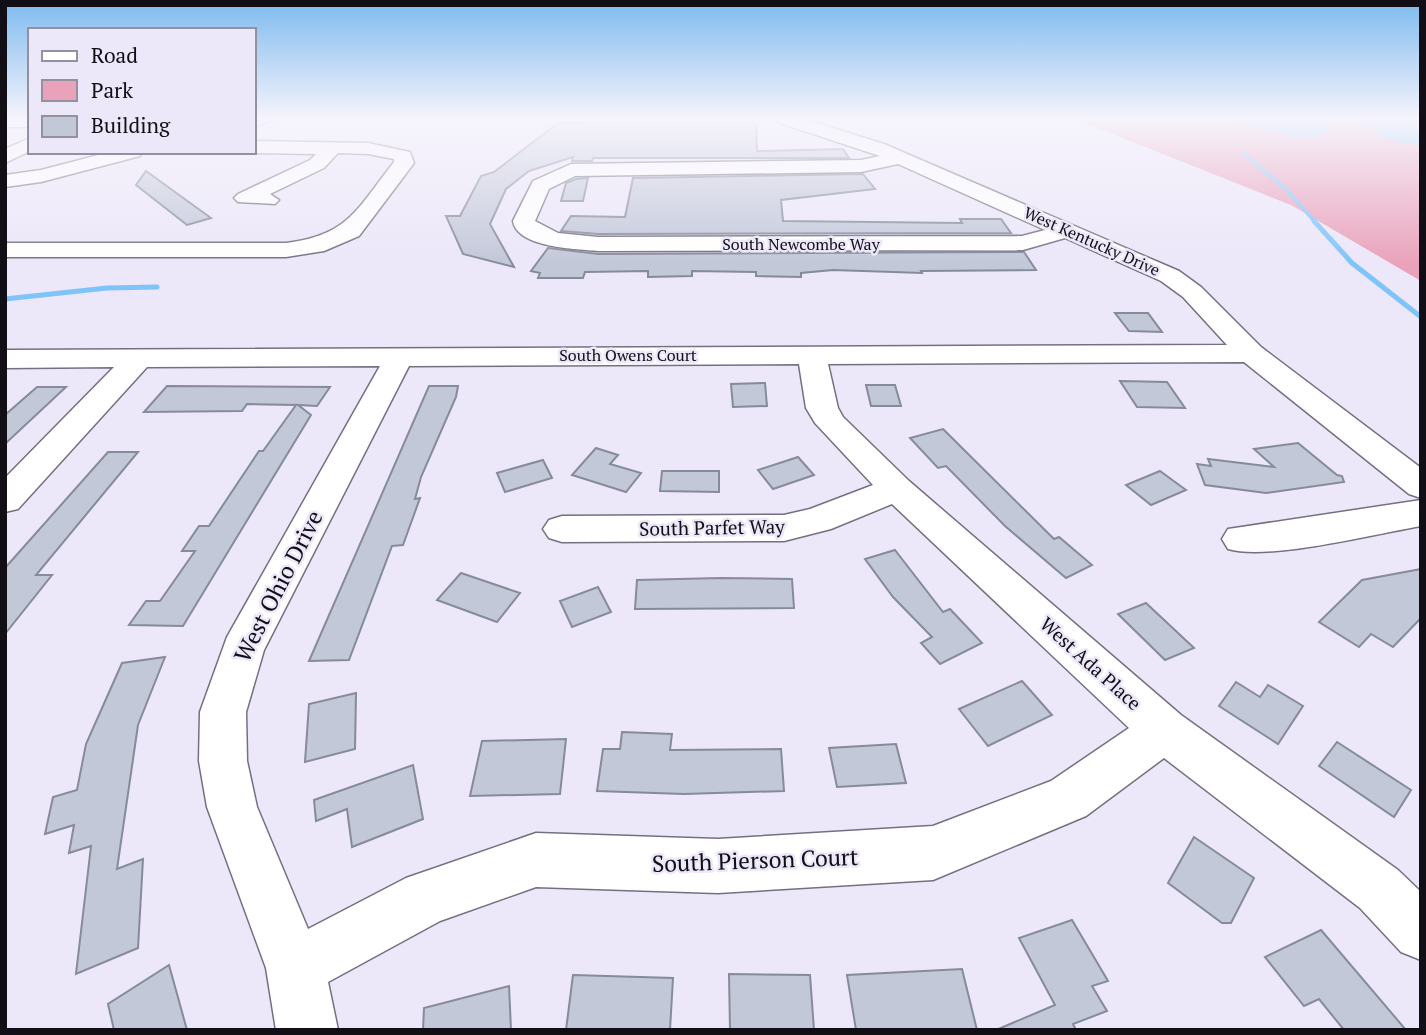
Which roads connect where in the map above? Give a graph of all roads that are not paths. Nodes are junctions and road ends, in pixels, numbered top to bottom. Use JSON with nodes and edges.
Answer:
{"nodes":[{"id":1,"x":74,"y":167,"type":"edge"},
{"id":2,"x":310,"y":167,"type":"edge"},
{"id":3,"x":401,"y":167,"type":"edge"},
{"id":4,"x":767,"y":167,"type":"edge"},
{"id":5,"x":922,"y":167,"type":"edge"},
{"id":6,"x":5,"y":181,"type":"edge"},
{"id":7,"x":268,"y":200,"type":"dead end"},
{"id":8,"x":1069,"y":230,"type":"junction"},
{"id":9,"x":5,"y":250,"type":"edge"},
{"id":10,"x":1251,"y":353,"type":"junction"},
{"id":11,"x":812,"y":354,"type":"junction"},
{"id":12,"x":398,"y":357,"type":"junction"},
{"id":13,"x":139,"y":358,"type":"junction"},
{"id":14,"x":5,"y":359,"type":"edge"},
{"id":15,"x":1421,"y":486,"type":"edge"},
{"id":16,"x":897,"y":489,"type":"junction"},
{"id":17,"x":5,"y":500,"type":"edge"},
{"id":18,"x":1421,"y":513,"type":"edge"},
{"id":19,"x":562,"y":529,"type":"dead end"},
{"id":20,"x":1241,"y":539,"type":"dead end"},
{"id":21,"x":1164,"y":730,"type":"junction"},
{"id":22,"x":1421,"y":932,"type":"edge"},
{"id":23,"x":295,"y":968,"type":"junction"},
{"id":24,"x":307,"y":1030,"type":"edge"}],
"edges":[{"from":1,"to":6,"type":"street"},
{"from":2,"to":7,"type":"street"},
{"from":3,"to":9,"type":"street"},
{"from":4,"to":8,"type":"street","name":"South Newcombe Way"},
{"from":5,"to":8,"type":"street","name":"West Kentucky Drive"},
{"from":8,"to":10,"type":"street","name":"West Kentucky Drive"},
{"from":10,"to":11,"type":"street","name":"South Owens Court"},
{"from":10,"to":15,"type":"street","name":"West Kentucky Drive"},
{"from":11,"to":12,"type":"street","name":"South Owens Court"},
{"from":11,"to":16,"type":"street","name":"West Ada Place"},
{"from":12,"to":13,"type":"street","name":"South Owens Court"},
{"from":12,"to":23,"type":"street","name":"West Ohio Drive"},
{"from":13,"to":14,"type":"street","name":"South Owens Court"},
{"from":13,"to":17,"type":"street"},
{"from":16,"to":19,"type":"street","name":"South Parfet Way"},
{"from":16,"to":21,"type":"street","name":"West Ada Place"},
{"from":18,"to":20,"type":"street"},
{"from":21,"to":22,"type":"street","name":"West Ada Place"},
{"from":21,"to":23,"type":"street","name":"South Pierson Court"},
{"from":23,"to":24,"type":"street","name":"West Ohio Drive"}]}
